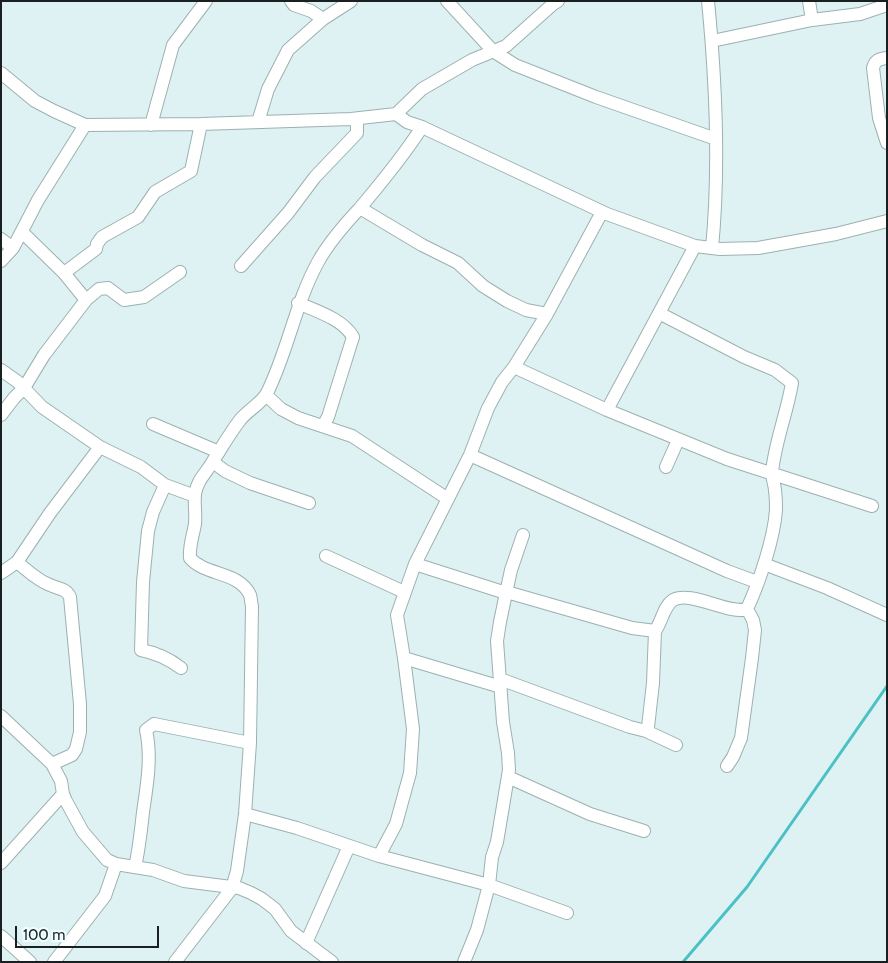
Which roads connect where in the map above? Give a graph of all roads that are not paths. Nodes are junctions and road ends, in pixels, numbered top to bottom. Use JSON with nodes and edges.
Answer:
{"nodes":[{"id":1,"x":206,"y":1,"type":"edge"},
{"id":2,"x":291,"y":1,"type":"edge"},
{"id":3,"x":351,"y":1,"type":"edge"},
{"id":4,"x":447,"y":1,"type":"edge"},
{"id":5,"x":558,"y":1,"type":"edge"},
{"id":6,"x":708,"y":1,"type":"edge"},
{"id":7,"x":809,"y":1,"type":"edge"},
{"id":8,"x":887,"y":5,"type":"edge"},
{"id":9,"x":323,"y":20,"type":"junction"},
{"id":10,"x":812,"y":20,"type":"junction"},
{"id":11,"x":712,"y":41,"type":"junction"},
{"id":12,"x":493,"y":51,"type":"junction"},
{"id":13,"x":887,"y":58,"type":"edge"},
{"id":14,"x":1,"y":73,"type":"edge"},
{"id":15,"x":396,"y":114,"type":"junction"},
{"id":16,"x":883,"y":117,"type":"edge"},
{"id":17,"x":357,"y":119,"type":"junction"},
{"id":18,"x":258,"y":122,"type":"junction"},
{"id":19,"x":201,"y":124,"type":"junction"},
{"id":20,"x":85,"y":125,"type":"junction"},
{"id":21,"x":151,"y":125,"type":"junction"},
{"id":22,"x":422,"y":126,"type":"junction"},
{"id":23,"x":716,"y":139,"type":"junction"},
{"id":24,"x":887,"y":144,"type":"edge"},
{"id":25,"x":360,"y":208,"type":"junction"},
{"id":26,"x":602,"y":212,"type":"junction"},
{"id":27,"x":887,"y":220,"type":"edge"},
{"id":28,"x":22,"y":232,"type":"junction"},
{"id":29,"x":1,"y":239,"type":"edge"},
{"id":30,"x":695,"y":246,"type":"junction"},
{"id":31,"x":13,"y":248,"type":"junction"},
{"id":32,"x":712,"y":248,"type":"junction"},
{"id":33,"x":1,"y":261,"type":"edge"},
{"id":34,"x":241,"y":266,"type":"dead end"},
{"id":35,"x":180,"y":272,"type":"dead end"},
{"id":36,"x":64,"y":273,"type":"junction"},
{"id":37,"x":86,"y":300,"type":"junction"},
{"id":38,"x":298,"y":303,"type":"junction"},
{"id":39,"x":659,"y":313,"type":"junction"},
{"id":40,"x":548,"y":314,"type":"junction"},
{"id":41,"x":514,"y":367,"type":"junction"},
{"id":42,"x":1,"y":370,"type":"edge"},
{"id":43,"x":24,"y":388,"type":"junction"},
{"id":44,"x":266,"y":395,"type":"junction"},
{"id":45,"x":607,"y":410,"type":"junction"},
{"id":46,"x":1,"y":415,"type":"edge"},
{"id":47,"x":153,"y":424,"type":"dead end"},
{"id":48,"x":323,"y":426,"type":"junction"},
{"id":49,"x":678,"y":440,"type":"junction"},
{"id":50,"x":100,"y":447,"type":"junction"},
{"id":51,"x":470,"y":455,"type":"junction"},
{"id":52,"x":216,"y":457,"type":"junction"},
{"id":53,"x":666,"y":467,"type":"dead end"},
{"id":54,"x":772,"y":475,"type":"junction"},
{"id":55,"x":165,"y":486,"type":"junction"},
{"id":56,"x":195,"y":496,"type":"junction"},
{"id":57,"x":448,"y":498,"type":"junction"},
{"id":58,"x":310,"y":504,"type":"dead end"},
{"id":59,"x":872,"y":506,"type":"dead end"},
{"id":60,"x":524,"y":536,"type":"dead end"},
{"id":61,"x":326,"y":556,"type":"dead end"},
{"id":62,"x":17,"y":562,"type":"junction"},
{"id":63,"x":415,"y":564,"type":"junction"},
{"id":64,"x":764,"y":564,"type":"junction"},
{"id":65,"x":1,"y":573,"type":"edge"},
{"id":66,"x":757,"y":582,"type":"junction"},
{"id":67,"x":404,"y":592,"type":"junction"},
{"id":68,"x":506,"y":593,"type":"junction"},
{"id":69,"x":748,"y":609,"type":"junction"},
{"id":70,"x":887,"y":615,"type":"edge"},
{"id":71,"x":655,"y":630,"type":"junction"},
{"id":72,"x":404,"y":658,"type":"junction"},
{"id":73,"x":181,"y":668,"type":"dead end"},
{"id":74,"x":500,"y":683,"type":"junction"},
{"id":75,"x":1,"y":716,"type":"edge"},
{"id":76,"x":646,"y":731,"type":"junction"},
{"id":77,"x":250,"y":743,"type":"junction"},
{"id":78,"x":676,"y":745,"type":"dead end"},
{"id":79,"x":52,"y":764,"type":"junction"},
{"id":80,"x":727,"y":766,"type":"dead end"},
{"id":81,"x":508,"y":777,"type":"junction"},
{"id":82,"x":63,"y":794,"type":"junction"},
{"id":83,"x":245,"y":814,"type":"junction"},
{"id":84,"x":644,"y":831,"type":"dead end"},
{"id":85,"x":349,"y":846,"type":"junction"},
{"id":86,"x":379,"y":856,"type":"junction"},
{"id":87,"x":2,"y":860,"type":"edge"},
{"id":88,"x":116,"y":864,"type":"junction"},
{"id":89,"x":134,"y":866,"type":"junction"},
{"id":90,"x":489,"y":885,"type":"junction"},
{"id":91,"x":232,"y":888,"type":"junction"},
{"id":92,"x":567,"y":913,"type":"dead end"},
{"id":93,"x":1,"y":936,"type":"edge"},
{"id":94,"x":306,"y":943,"type":"junction"},
{"id":95,"x":327,"y":960,"type":"edge"},
{"id":96,"x":30,"y":962,"type":"edge"},
{"id":97,"x":54,"y":962,"type":"edge"},
{"id":98,"x":175,"y":962,"type":"edge"},
{"id":99,"x":464,"y":962,"type":"edge"}],
"edges":[{"from":1,"to":21,"type":"street"},
{"from":2,"to":9,"type":"street"},
{"from":3,"to":9,"type":"street"},
{"from":4,"to":12,"type":"street"},
{"from":5,"to":12,"type":"street"},
{"from":6,"to":11,"type":"street"},
{"from":7,"to":10,"type":"street"},
{"from":8,"to":10,"type":"street"},
{"from":9,"to":18,"type":"street"},
{"from":10,"to":11,"type":"street"},
{"from":11,"to":23,"type":"street"},
{"from":12,"to":15,"type":"street"},
{"from":12,"to":23,"type":"street"},
{"from":13,"to":16,"type":"street"},
{"from":14,"to":20,"type":"street"},
{"from":15,"to":17,"type":"street"},
{"from":15,"to":22,"type":"street"},
{"from":16,"to":24,"type":"street"},
{"from":17,"to":18,"type":"street"},
{"from":17,"to":34,"type":"street"},
{"from":18,"to":19,"type":"street"},
{"from":19,"to":21,"type":"street"},
{"from":19,"to":36,"type":"street"},
{"from":20,"to":21,"type":"street"},
{"from":20,"to":28,"type":"street"},
{"from":22,"to":25,"type":"street"},
{"from":22,"to":26,"type":"street"},
{"from":23,"to":32,"type":"street"},
{"from":25,"to":38,"type":"street"},
{"from":25,"to":40,"type":"street"},
{"from":26,"to":30,"type":"street"},
{"from":26,"to":40,"type":"street"},
{"from":27,"to":32,"type":"street"},
{"from":28,"to":31,"type":"street"},
{"from":28,"to":36,"type":"street"},
{"from":29,"to":31,"type":"street"},
{"from":30,"to":32,"type":"street"},
{"from":30,"to":39,"type":"street"},
{"from":31,"to":33,"type":"street"},
{"from":35,"to":37,"type":"street"},
{"from":36,"to":37,"type":"street"},
{"from":37,"to":43,"type":"street"},
{"from":38,"to":44,"type":"street"},
{"from":38,"to":48,"type":"street"},
{"from":39,"to":45,"type":"street"},
{"from":39,"to":54,"type":"street"},
{"from":40,"to":41,"type":"street"},
{"from":41,"to":45,"type":"street"},
{"from":41,"to":51,"type":"street"},
{"from":42,"to":43,"type":"street"},
{"from":43,"to":46,"type":"street"},
{"from":43,"to":50,"type":"street"},
{"from":44,"to":48,"type":"street"},
{"from":44,"to":52,"type":"street"},
{"from":45,"to":49,"type":"street"},
{"from":47,"to":52,"type":"street"},
{"from":48,"to":57,"type":"street"},
{"from":49,"to":53,"type":"street"},
{"from":49,"to":54,"type":"street"},
{"from":50,"to":55,"type":"street"},
{"from":50,"to":62,"type":"street"},
{"from":51,"to":57,"type":"street"},
{"from":51,"to":66,"type":"street"},
{"from":52,"to":56,"type":"street"},
{"from":52,"to":58,"type":"street"},
{"from":54,"to":59,"type":"street"},
{"from":54,"to":64,"type":"street"},
{"from":55,"to":56,"type":"street"},
{"from":55,"to":73,"type":"street"},
{"from":56,"to":77,"type":"street"},
{"from":57,"to":63,"type":"street"},
{"from":60,"to":68,"type":"street"},
{"from":61,"to":67,"type":"street"},
{"from":62,"to":65,"type":"street"},
{"from":62,"to":79,"type":"street"},
{"from":63,"to":67,"type":"street"},
{"from":63,"to":68,"type":"street"},
{"from":64,"to":66,"type":"street"},
{"from":64,"to":70,"type":"street"},
{"from":66,"to":69,"type":"street"},
{"from":67,"to":72,"type":"street"},
{"from":68,"to":71,"type":"street"},
{"from":68,"to":74,"type":"street"},
{"from":69,"to":71,"type":"street"},
{"from":69,"to":80,"type":"street"},
{"from":71,"to":76,"type":"street"},
{"from":72,"to":74,"type":"street"},
{"from":72,"to":86,"type":"street"},
{"from":74,"to":76,"type":"street"},
{"from":74,"to":81,"type":"street"},
{"from":75,"to":79,"type":"street"},
{"from":76,"to":78,"type":"street"},
{"from":77,"to":83,"type":"street"},
{"from":77,"to":89,"type":"street"},
{"from":79,"to":82,"type":"street"},
{"from":81,"to":84,"type":"street"},
{"from":81,"to":90,"type":"street"},
{"from":82,"to":87,"type":"street"},
{"from":82,"to":88,"type":"street"},
{"from":83,"to":85,"type":"street"},
{"from":83,"to":91,"type":"street"},
{"from":85,"to":86,"type":"street"},
{"from":85,"to":94,"type":"street"},
{"from":86,"to":90,"type":"street"},
{"from":88,"to":89,"type":"street"},
{"from":88,"to":97,"type":"street"},
{"from":89,"to":91,"type":"street"},
{"from":90,"to":92,"type":"street"},
{"from":90,"to":99,"type":"street"},
{"from":91,"to":94,"type":"street"},
{"from":91,"to":98,"type":"street"},
{"from":93,"to":96,"type":"street"},
{"from":94,"to":95,"type":"street"}]}
